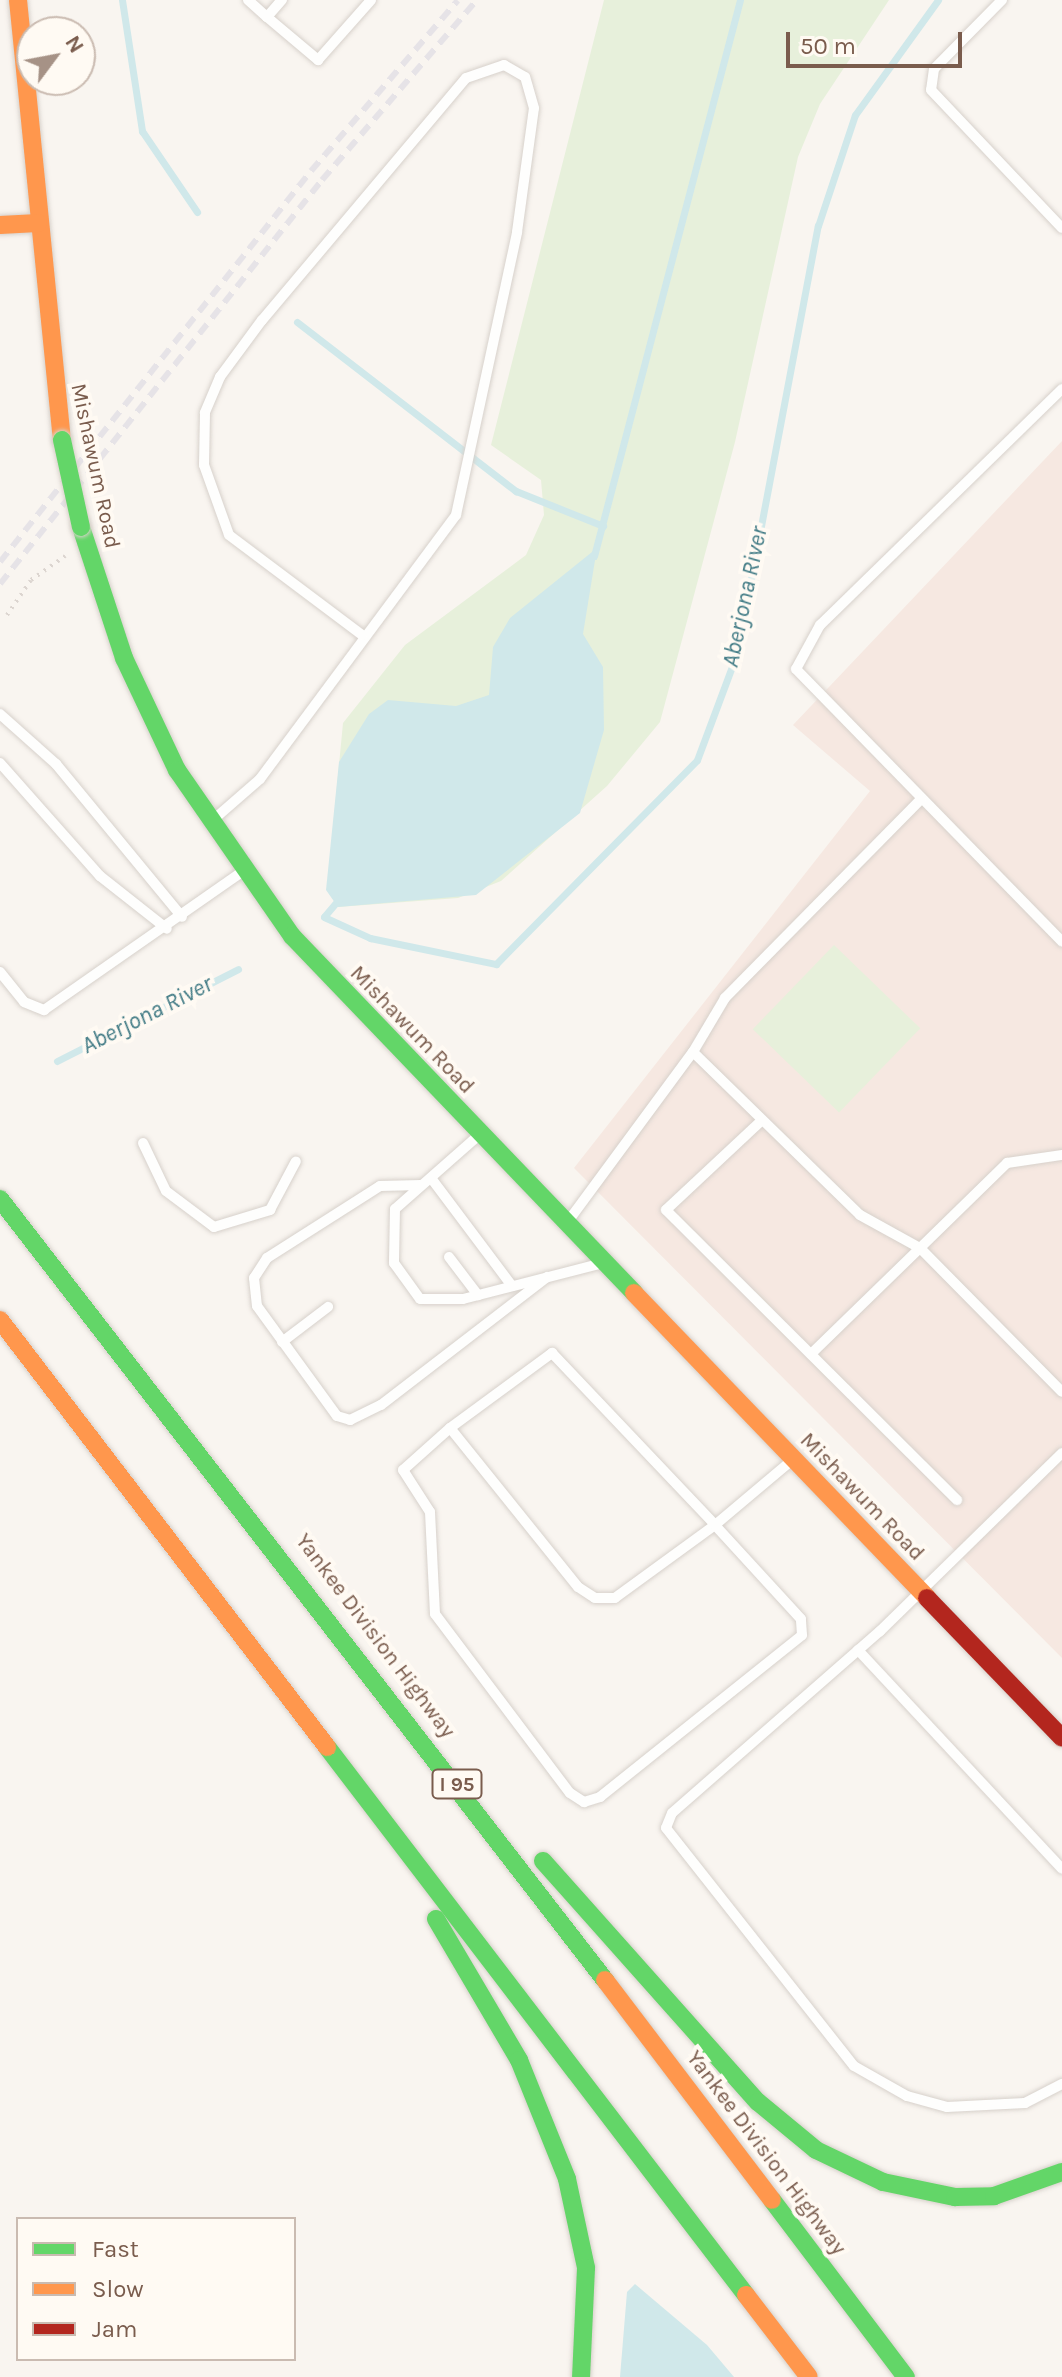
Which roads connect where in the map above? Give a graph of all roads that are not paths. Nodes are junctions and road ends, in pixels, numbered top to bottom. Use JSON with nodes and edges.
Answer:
{"nodes":[{"id":1,"x":18,"y":0,"type":"edge"},
{"id":2,"x":248,"y":0,"type":"edge"},
{"id":3,"x":282,"y":0,"type":"edge"},
{"id":4,"x":371,"y":0,"type":"edge"},
{"id":5,"x":1002,"y":0,"type":"edge"},
{"id":6,"x":267,"y":17,"type":"junction"},
{"id":7,"x":38,"y":223,"type":"junction"},
{"id":8,"x":0,"y":225,"type":"edge"},
{"id":9,"x":1062,"y":228,"type":"edge"},
{"id":10,"x":1062,"y":389,"type":"edge"},
{"id":11,"x":362,"y":635,"type":"junction"},
{"id":12,"x":0,"y":714,"type":"edge"},
{"id":13,"x":0,"y":763,"type":"edge"},
{"id":14,"x":921,"y":799,"type":"junction"},
{"id":15,"x":208,"y":824,"type":"junction"},
{"id":16,"x":242,"y":872,"type":"junction"},
{"id":17,"x":182,"y":917,"type":"junction"},
{"id":18,"x":167,"y":929,"type":"junction"},
{"id":19,"x":1062,"y":942,"type":"edge"},
{"id":20,"x":0,"y":972,"type":"edge"},
{"id":21,"x":693,"y":1052,"type":"junction"},
{"id":22,"x":761,"y":1121,"type":"junction"},
{"id":23,"x":479,"y":1135,"type":"junction"},
{"id":24,"x":143,"y":1143,"type":"dead end"},
{"id":25,"x":1061,"y":1157,"type":"edge"},
{"id":26,"x":296,"y":1161,"type":"dead end"},
{"id":27,"x":431,"y":1178,"type":"junction"},
{"id":28,"x":421,"y":1185,"type":"junction"},
{"id":29,"x":0,"y":1199,"type":"edge"},
{"id":30,"x":566,"y":1225,"type":"junction"},
{"id":31,"x":920,"y":1248,"type":"junction"},
{"id":32,"x":449,"y":1257,"type":"dead end"},
{"id":33,"x":602,"y":1263,"type":"junction"},
{"id":34,"x":547,"y":1277,"type":"junction"},
{"id":35,"x":512,"y":1286,"type":"junction"},
{"id":36,"x":478,"y":1295,"type":"junction"},
{"id":37,"x":328,"y":1307,"type":"dead end"},
{"id":38,"x":0,"y":1320,"type":"edge"},
{"id":39,"x":282,"y":1342,"type":"junction"},
{"id":40,"x":811,"y":1354,"type":"junction"},
{"id":41,"x":1062,"y":1392,"type":"edge"},
{"id":42,"x":450,"y":1428,"type":"junction"},
{"id":43,"x":1062,"y":1453,"type":"edge"},
{"id":44,"x":792,"y":1459,"type":"junction"},
{"id":45,"x":957,"y":1500,"type":"dead end"},
{"id":46,"x":715,"y":1525,"type":"junction"},
{"id":47,"x":919,"y":1591,"type":"junction"},
{"id":48,"x":313,"y":1594,"type":"junction"},
{"id":49,"x":858,"y":1650,"type":"junction"},
{"id":50,"x":1062,"y":1738,"type":"edge"},
{"id":51,"x":336,"y":1753,"type":"junction"},
{"id":52,"x":1062,"y":1869,"type":"edge"},
{"id":53,"x":1062,"y":2084,"type":"edge"},
{"id":54,"x":1062,"y":2172,"type":"edge"},
{"id":55,"x":581,"y":2377,"type":"edge"},
{"id":56,"x":809,"y":2377,"type":"edge"},
{"id":57,"x":906,"y":2377,"type":"edge"}],
"edges":[{"from":1,"to":7,"type":"main road","name":"Mishawum Road"},
{"from":2,"to":6,"type":"lane"},
{"from":3,"to":6,"type":"lane"},
{"from":4,"to":6,"type":"lane"},
{"from":5,"to":9,"type":"lane"},
{"from":7,"to":8,"type":"main road"},
{"from":7,"to":15,"type":"main road","name":"Mishawum Road","bridge":true},
{"from":10,"to":14,"type":"lane"},
{"from":11,"to":11,"type":"lane"},
{"from":11,"to":15,"type":"lane"},
{"from":12,"to":17,"type":"lane"},
{"from":13,"to":18,"type":"lane"},
{"from":14,"to":19,"type":"lane"},
{"from":14,"to":21,"type":"lane"},
{"from":15,"to":16,"type":"main road","name":"Mishawum Road"},
{"from":16,"to":17,"type":"lane"},
{"from":16,"to":23,"type":"main road","name":"Mishawum Road"},
{"from":17,"to":18,"type":"lane"},
{"from":18,"to":20,"type":"lane"},
{"from":21,"to":22,"type":"lane"},
{"from":21,"to":30,"type":"lane"},
{"from":22,"to":31,"type":"lane"},
{"from":22,"to":40,"type":"lane"},
{"from":23,"to":27,"type":"lane"},
{"from":23,"to":30,"type":"main road","name":"Mishawum Road"},
{"from":24,"to":26,"type":"lane"},
{"from":25,"to":31,"type":"lane"},
{"from":27,"to":28,"type":"lane"},
{"from":27,"to":35,"type":"lane"},
{"from":28,"to":36,"type":"lane"},
{"from":28,"to":39,"type":"lane"},
{"from":29,"to":48,"type":"main road","name":"Yankee Division Highway","number":"I 95"},
{"from":30,"to":33,"type":"main road","name":"Mishawum Road"},
{"from":31,"to":40,"type":"lane"},
{"from":31,"to":41,"type":"lane"},
{"from":32,"to":36,"type":"lane"},
{"from":33,"to":34,"type":"lane"},
{"from":33,"to":44,"type":"main road","name":"Mishawum Road"},
{"from":34,"to":35,"type":"lane"},
{"from":34,"to":39,"type":"lane"},
{"from":35,"to":36,"type":"lane"},
{"from":37,"to":39,"type":"lane"},
{"from":38,"to":51,"type":"main road"},
{"from":40,"to":45,"type":"lane"},
{"from":42,"to":46,"type":"lane"},
{"from":42,"to":46,"type":"lane"},
{"from":42,"to":46,"type":"lane"},
{"from":43,"to":47,"type":"lane"},
{"from":44,"to":46,"type":"lane"},
{"from":44,"to":47,"type":"main road","name":"Mishawum Road"},
{"from":47,"to":49,"type":"lane"},
{"from":47,"to":50,"type":"main road","name":"Mishawum Road"},
{"from":48,"to":54,"type":"main road"},
{"from":48,"to":57,"type":"main road","name":"Yankee Division Highway","number":"I 95"},
{"from":49,"to":52,"type":"lane"},
{"from":49,"to":53,"type":"lane"},
{"from":51,"to":55,"type":"main road"},
{"from":51,"to":56,"type":"main road"}]}
